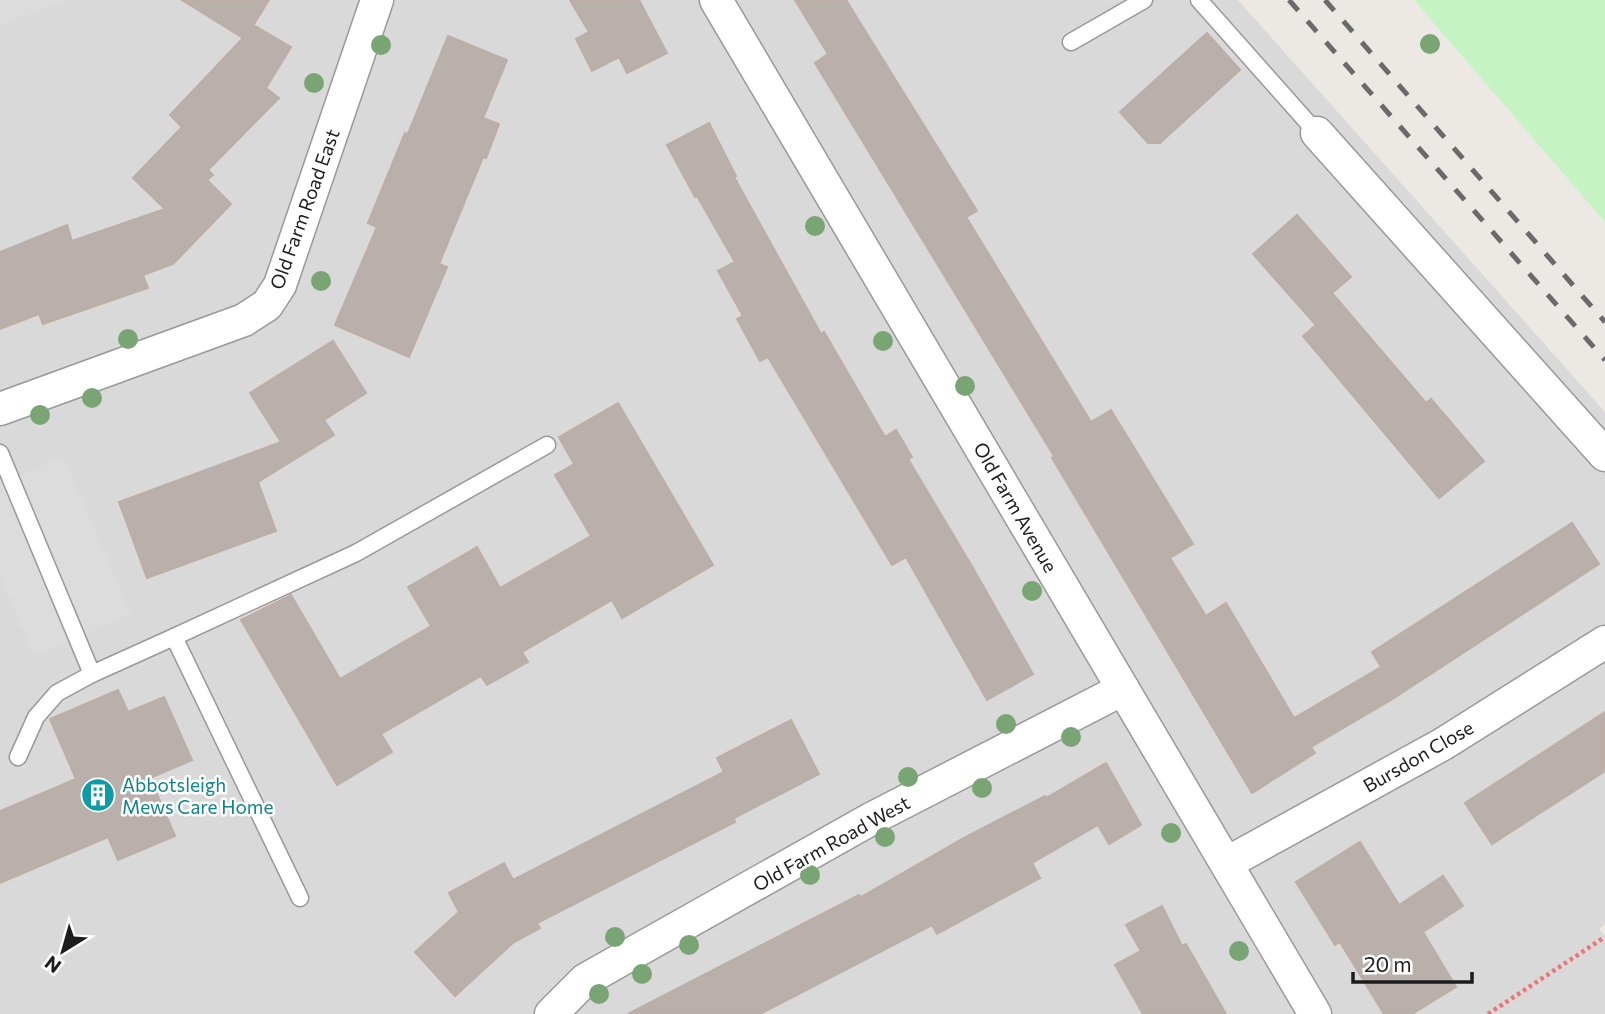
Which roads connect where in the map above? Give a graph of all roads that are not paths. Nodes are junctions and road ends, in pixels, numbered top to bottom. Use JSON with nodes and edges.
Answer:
{"nodes":[{"id":1,"x":377,"y":0,"type":"edge"},
{"id":2,"x":716,"y":0,"type":"edge"},
{"id":3,"x":1144,"y":0,"type":"edge"},
{"id":4,"x":1199,"y":0,"type":"edge"},
{"id":5,"x":1071,"y":42,"type":"dead end"},
{"id":6,"x":1317,"y":133,"type":"joint"},
{"id":7,"x":0,"y":409,"type":"edge"},
{"id":8,"x":548,"y":445,"type":"dead end"},
{"id":9,"x":0,"y":453,"type":"edge"},
{"id":10,"x":1605,"y":455,"type":"edge"},
{"id":11,"x":174,"y":637,"type":"junction"},
{"id":12,"x":1605,"y":642,"type":"edge"},
{"id":13,"x":92,"y":674,"type":"junction"},
{"id":14,"x":1123,"y":689,"type":"junction"},
{"id":15,"x":18,"y":757,"type":"dead end"},
{"id":16,"x":1227,"y":863,"type":"junction"},
{"id":17,"x":300,"y":898,"type":"dead end"},
{"id":18,"x":551,"y":1014,"type":"edge"},
{"id":19,"x":1315,"y":1014,"type":"edge"}],
"edges":[{"from":1,"to":7,"type":"street","name":"Old Farm Road East"},
{"from":2,"to":14,"type":"street","name":"Old Farm Avenue"},
{"from":3,"to":5,"type":"lane"},
{"from":4,"to":6,"type":"lane"},
{"from":6,"to":10,"type":"street"},
{"from":8,"to":11,"type":"lane"},
{"from":9,"to":13,"type":"lane"},
{"from":11,"to":13,"type":"lane"},
{"from":11,"to":17,"type":"lane"},
{"from":12,"to":16,"type":"street","name":"Bursdon Close"},
{"from":13,"to":15,"type":"lane"},
{"from":14,"to":16,"type":"street","name":"Old Farm Avenue"},
{"from":14,"to":18,"type":"street","name":"Old Farm Road West"},
{"from":16,"to":19,"type":"street","name":"Old Farm Avenue"}]}
